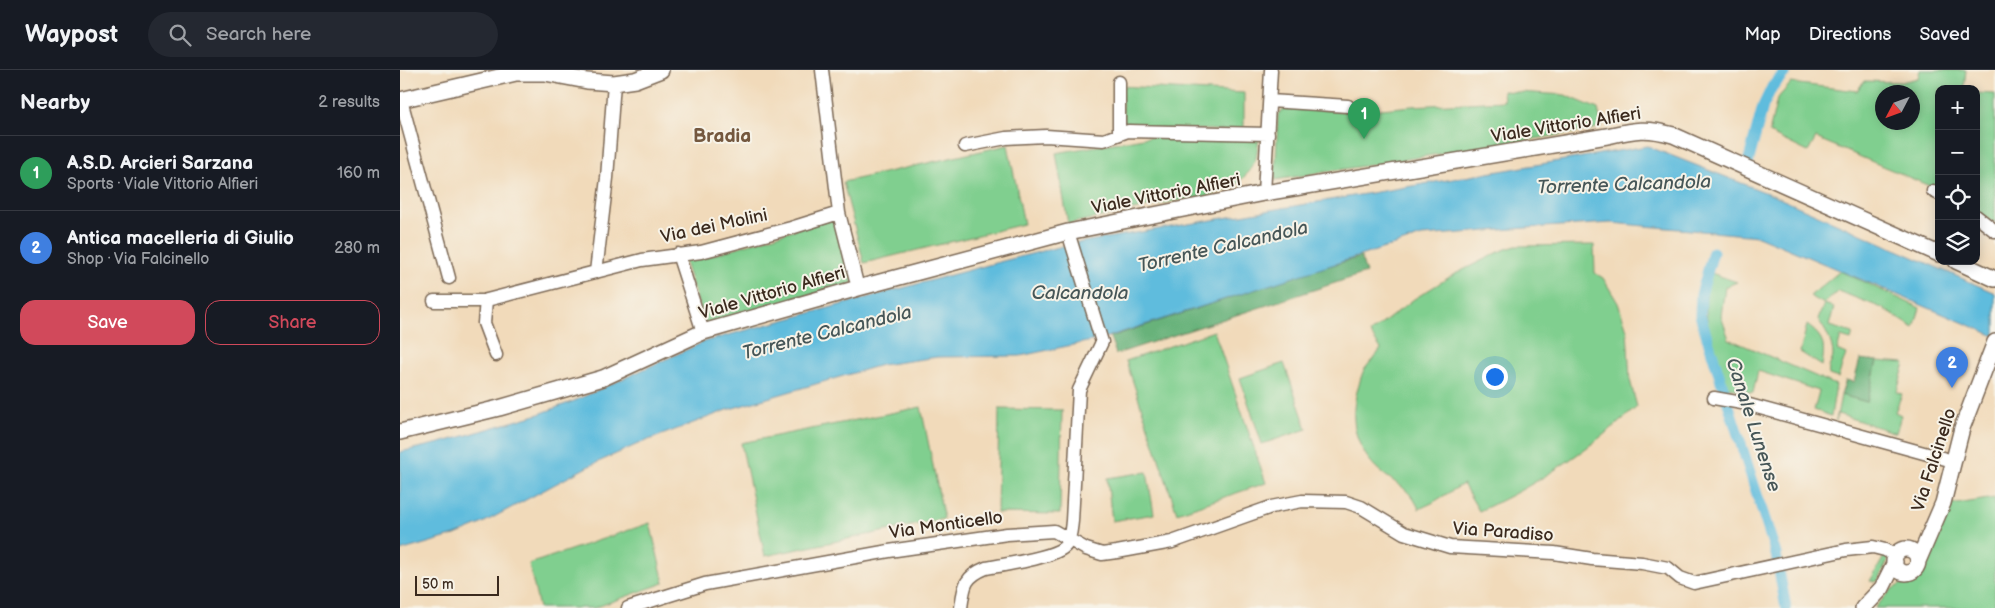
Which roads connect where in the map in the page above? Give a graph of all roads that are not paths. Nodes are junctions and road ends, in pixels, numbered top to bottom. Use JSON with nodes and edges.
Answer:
{"nodes":[{"id":1,"x":661,"y":70,"type":"edge"},
{"id":2,"x":822,"y":70,"type":"edge"},
{"id":3,"x":1271,"y":70,"type":"edge"},
{"id":4,"x":1118,"y":82,"type":"dead end"},
{"id":5,"x":614,"y":83,"type":"junction"},
{"id":6,"x":401,"y":100,"type":"edge"},
{"id":7,"x":1270,"y":101,"type":"junction"},
{"id":8,"x":1348,"y":106,"type":"dead end"},
{"id":9,"x":1119,"y":134,"type":"junction"},
{"id":10,"x":1268,"y":134,"type":"junction"},
{"id":11,"x":965,"y":146,"type":"dead end"},
{"id":12,"x":1264,"y":194,"type":"junction"},
{"id":13,"x":839,"y":213,"type":"junction"},
{"id":14,"x":1980,"y":219,"type":"edge"},
{"id":15,"x":1995,"y":231,"type":"edge"},
{"id":16,"x":1068,"y":232,"type":"junction"},
{"id":17,"x":1935,"y":252,"type":"edge"},
{"id":18,"x":678,"y":254,"type":"junction"},
{"id":19,"x":1965,"y":265,"type":"edge"},
{"id":20,"x":596,"y":272,"type":"junction"},
{"id":21,"x":449,"y":278,"type":"dead end"},
{"id":22,"x":1995,"y":279,"type":"edge"},
{"id":23,"x":858,"y":288,"type":"junction"},
{"id":24,"x":486,"y":300,"type":"junction"},
{"id":25,"x":434,"y":301,"type":"dead end"},
{"id":26,"x":703,"y":332,"type":"junction"},
{"id":27,"x":1995,"y":342,"type":"edge"},
{"id":28,"x":496,"y":355,"type":"dead end"},
{"id":29,"x":1714,"y":398,"type":"dead end"},
{"id":30,"x":400,"y":432,"type":"edge"},
{"id":31,"x":1953,"y":461,"type":"junction"},
{"id":32,"x":1069,"y":540,"type":"junction"},
{"id":33,"x":1905,"y":560,"type":"junction"},
{"id":34,"x":628,"y":608,"type":"edge"},
{"id":35,"x":961,"y":608,"type":"edge"},
{"id":36,"x":1863,"y":608,"type":"edge"}],
"edges":[{"from":1,"to":5,"type":"street"},
{"from":2,"to":13,"type":"street"},
{"from":3,"to":7,"type":"street"},
{"from":4,"to":9,"type":"street"},
{"from":5,"to":6,"type":"street"},
{"from":5,"to":20,"type":"street"},
{"from":6,"to":21,"type":"street"},
{"from":7,"to":8,"type":"street"},
{"from":7,"to":10,"type":"street"},
{"from":9,"to":10,"type":"street"},
{"from":9,"to":11,"type":"street"},
{"from":10,"to":12,"type":"street"},
{"from":12,"to":16,"type":"street","name":"Viale Vittorio Alfieri"},
{"from":12,"to":17,"type":"street","name":"Viale Vittorio Alfieri"},
{"from":13,"to":18,"type":"street","name":"Via dei Molini"},
{"from":13,"to":23,"type":"street"},
{"from":14,"to":15,"type":"street"},
{"from":16,"to":23,"type":"street","name":"Viale Vittorio Alfieri"},
{"from":16,"to":32,"type":"street"},
{"from":18,"to":20,"type":"street","name":"Via dei Molini"},
{"from":18,"to":26,"type":"street"},
{"from":19,"to":22,"type":"street"},
{"from":20,"to":24,"type":"street","name":"Via dei Molini"},
{"from":23,"to":26,"type":"street","name":"Viale Vittorio Alfieri"},
{"from":24,"to":25,"type":"street","name":"Via dei Molini"},
{"from":24,"to":28,"type":"street"},
{"from":26,"to":30,"type":"street","name":"Viale Vittorio Alfieri"},
{"from":27,"to":31,"type":"street","name":"Via Falcinello"},
{"from":29,"to":31,"type":"street"},
{"from":31,"to":33,"type":"street","name":"Via Falcinello"},
{"from":32,"to":33,"type":"street","name":"Via Paradiso"},
{"from":32,"to":34,"type":"street","name":"Via Monticello"},
{"from":32,"to":35,"type":"street"},
{"from":33,"to":36,"type":"street","name":"Via Falcinello"}]}
